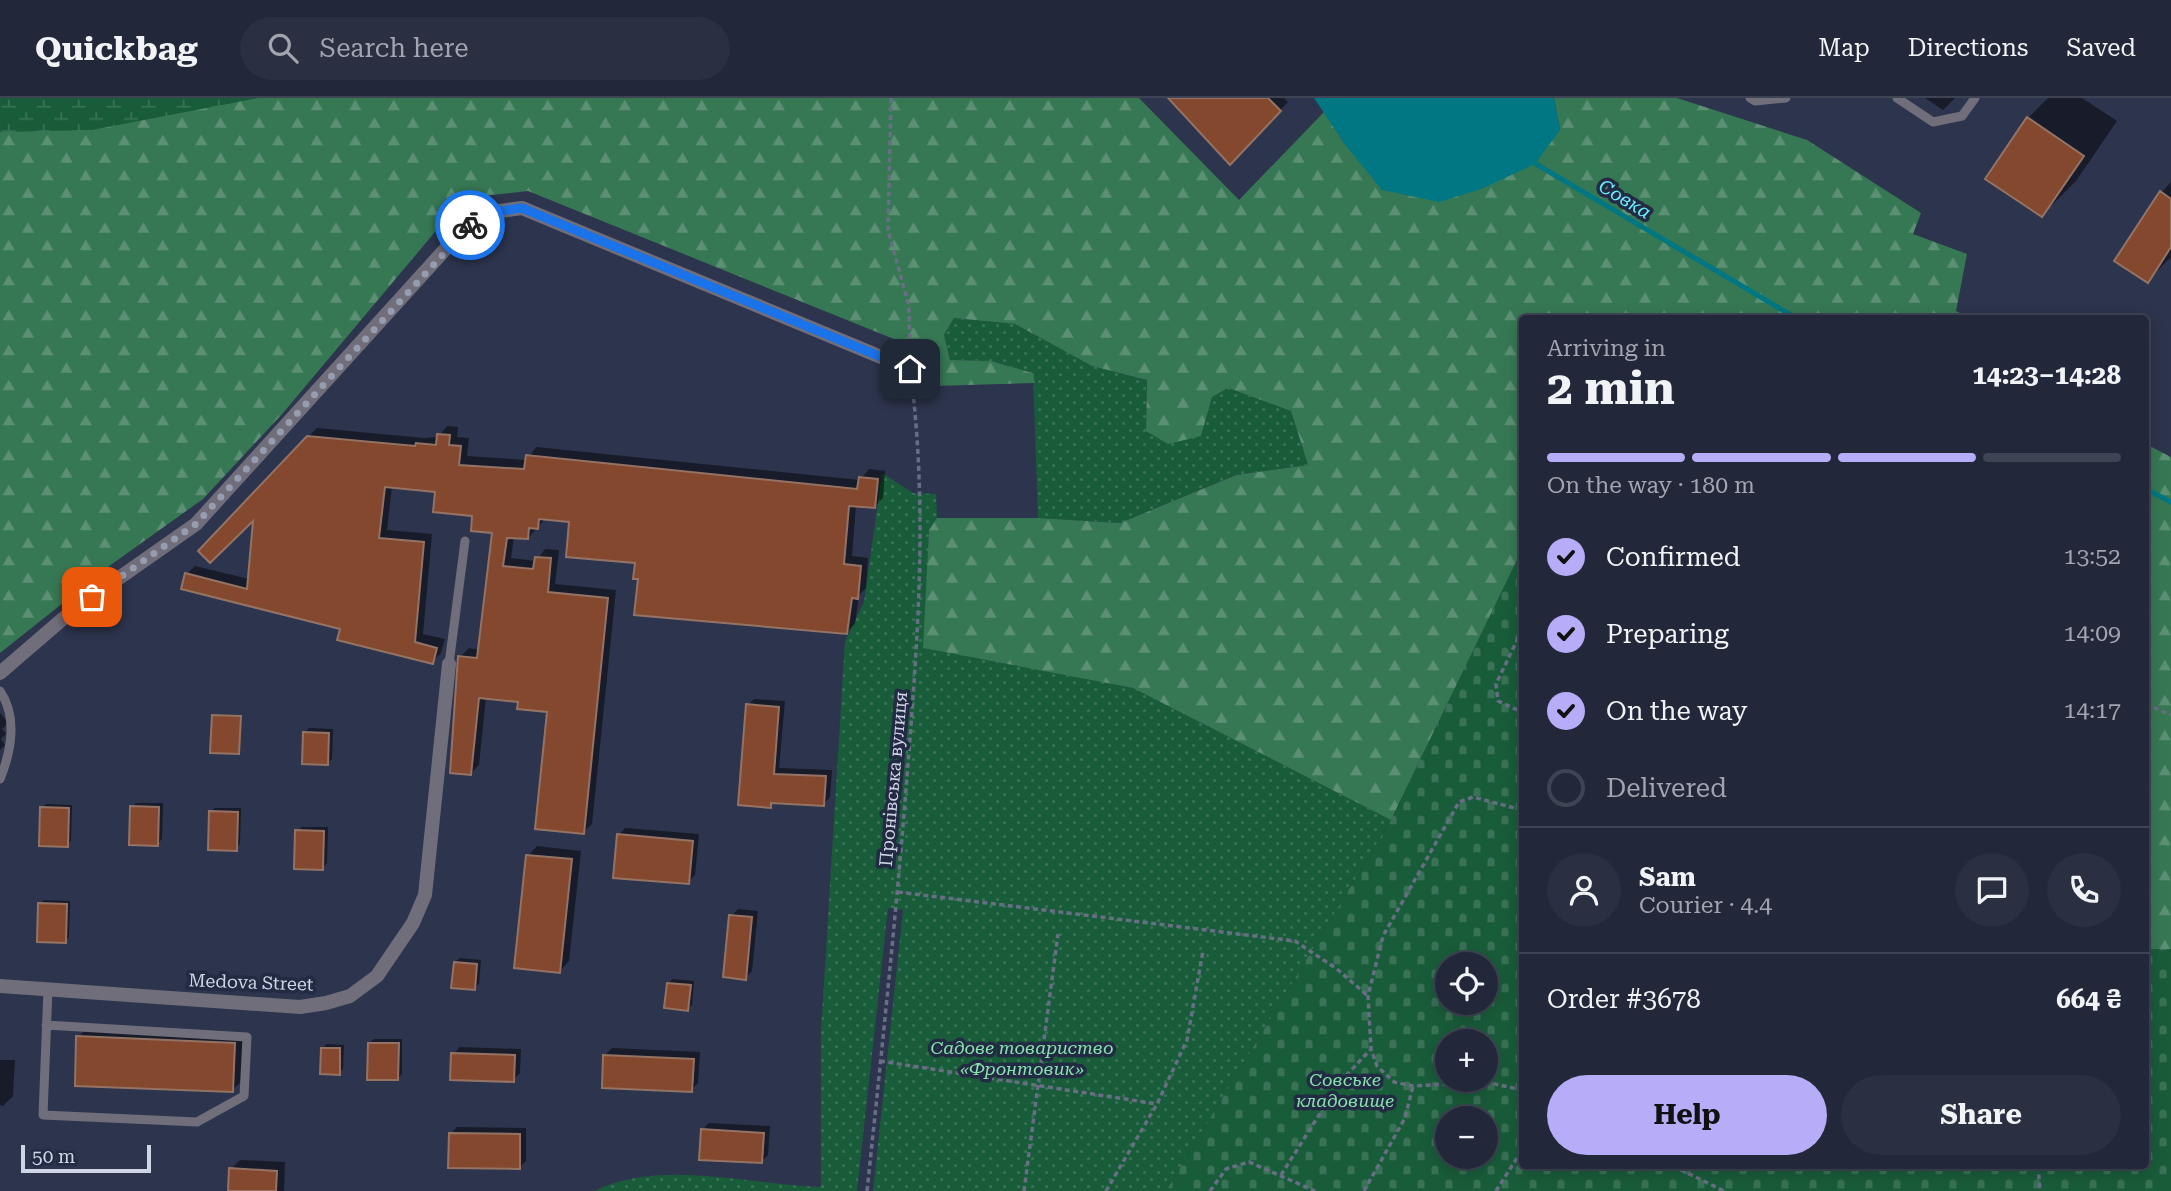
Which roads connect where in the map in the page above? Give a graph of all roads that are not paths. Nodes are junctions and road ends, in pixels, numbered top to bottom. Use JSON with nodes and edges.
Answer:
{"nodes":[{"id":1,"x":1750,"y":98,"type":"edge"},
{"id":2,"x":1786,"y":98,"type":"edge"},
{"id":3,"x":1897,"y":98,"type":"edge"},
{"id":4,"x":1975,"y":98,"type":"edge"},
{"id":5,"x":910,"y":369,"type":"road end"},
{"id":6,"x":466,"y":541,"type":"dead end"},
{"id":7,"x":449,"y":664,"type":"joint"},
{"id":8,"x":0,"y":673,"type":"edge"},
{"id":9,"x":0,"y":691,"type":"edge"},
{"id":10,"x":0,"y":779,"type":"edge"},
{"id":11,"x":0,"y":986,"type":"edge"},
{"id":12,"x":48,"y":989,"type":"junction"},
{"id":13,"x":46,"y":1026,"type":"junction"}],
"edges":[{"from":1,"to":2,"type":"lane"},
{"from":3,"to":4,"type":"lane"},
{"from":5,"to":8,"type":"street"},
{"from":6,"to":7,"type":"lane"},
{"from":7,"to":12,"type":"street","name":"Medova Street"},
{"from":9,"to":10,"type":"lane"},
{"from":11,"to":12,"type":"street","name":"Medova Street"},
{"from":12,"to":13,"type":"lane"},
{"from":13,"to":13,"type":"lane"}]}
